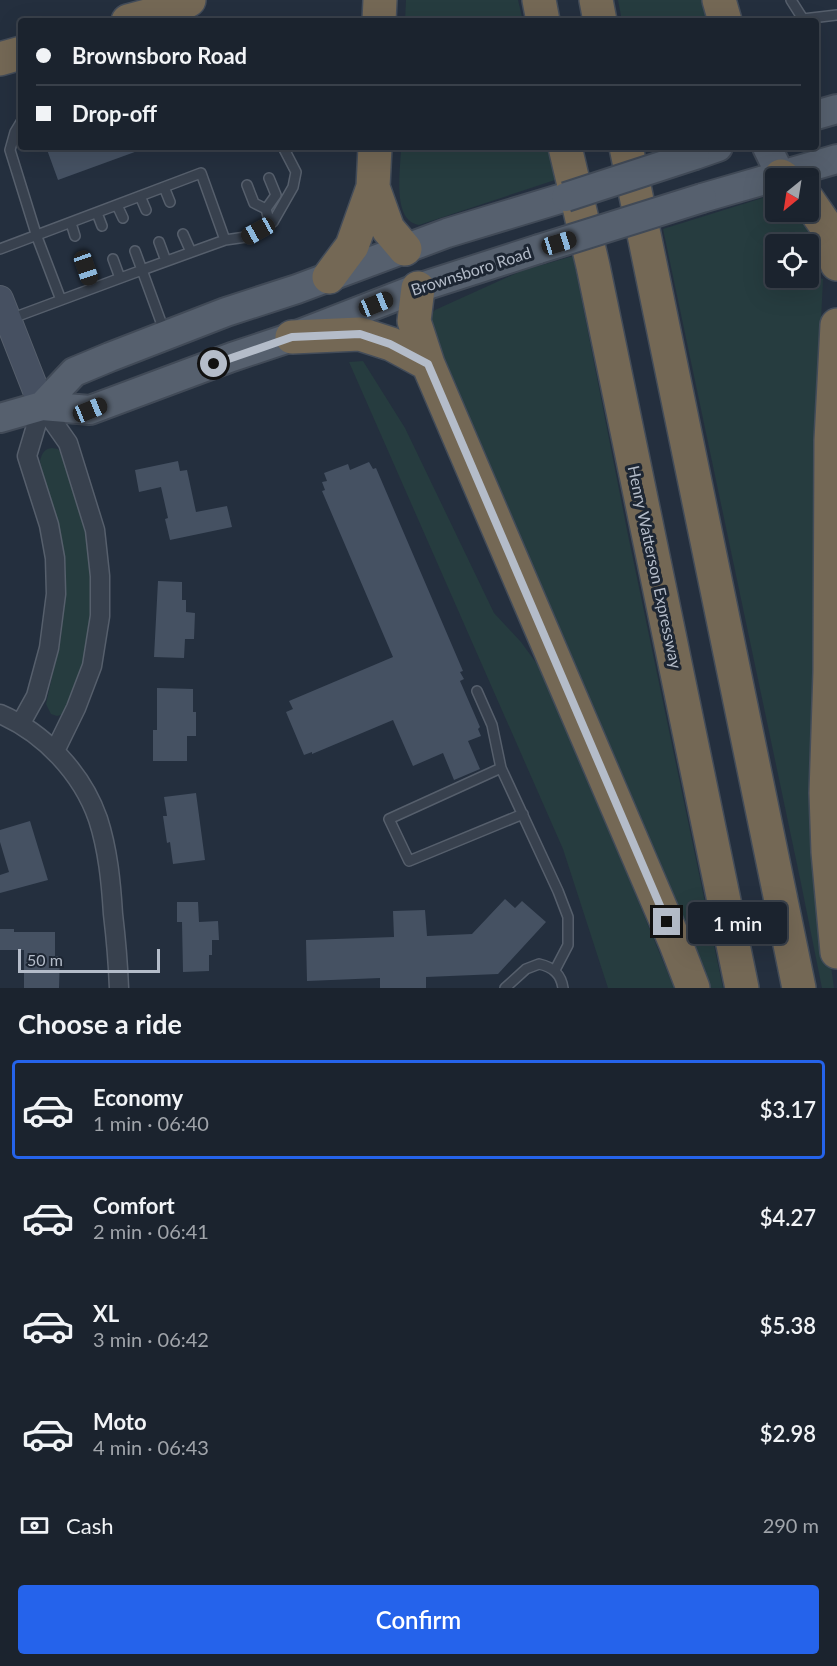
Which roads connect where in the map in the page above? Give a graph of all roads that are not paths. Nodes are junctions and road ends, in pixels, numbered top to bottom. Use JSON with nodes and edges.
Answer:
{"nodes":[{"id":1,"x":189,"y":0,"type":"edge"},
{"id":2,"x":380,"y":0,"type":"edge"},
{"id":3,"x":539,"y":0,"type":"edge"},
{"id":4,"x":596,"y":0,"type":"edge"},
{"id":5,"x":719,"y":0,"type":"edge"},
{"id":6,"x":791,"y":0,"type":"edge"},
{"id":7,"x":837,"y":15,"type":"edge"},
{"id":8,"x":139,"y":18,"type":"edge"},
{"id":9,"x":379,"y":18,"type":"edge"},
{"id":10,"x":542,"y":18,"type":"edge"},
{"id":11,"x":599,"y":18,"type":"edge"},
{"id":12,"x":724,"y":18,"type":"edge"},
{"id":13,"x":802,"y":18,"type":"edge"},
{"id":14,"x":812,"y":18,"type":"edge"},
{"id":15,"x":18,"y":54,"type":"edge"},
{"id":16,"x":0,"y":59,"type":"edge"},
{"id":17,"x":837,"y":109,"type":"edge"},
{"id":18,"x":819,"y":114,"type":"edge"},
{"id":19,"x":18,"y":127,"type":"edge"},
{"id":20,"x":285,"y":150,"type":"edge"},
{"id":21,"x":375,"y":150,"type":"edge"},
{"id":22,"x":566,"y":150,"type":"edge"},
{"id":23,"x":627,"y":150,"type":"edge"},
{"id":24,"x":768,"y":150,"type":"edge"},
{"id":25,"x":706,"y":151,"type":"edge"},
{"id":26,"x":837,"y":159,"type":"edge"},
{"id":27,"x":778,"y":168,"type":"edge"},
{"id":28,"x":810,"y":168,"type":"edge"},
{"id":29,"x":269,"y":178,"type":"dead end"},
{"id":30,"x":765,"y":181,"type":"edge"},
{"id":31,"x":247,"y":185,"type":"dead end"},
{"id":32,"x":164,"y":187,"type":"junction"},
{"id":33,"x":373,"y":187,"type":"junction"},
{"id":34,"x":140,"y":196,"type":"junction"},
{"id":35,"x":170,"y":202,"type":"dead end"},
{"id":36,"x":117,"y":205,"type":"junction"},
{"id":37,"x":266,"y":209,"type":"junction"},
{"id":38,"x":146,"y":210,"type":"dead end"},
{"id":39,"x":97,"y":213,"type":"junction"},
{"id":40,"x":819,"y":216,"type":"edge"},
{"id":41,"x":123,"y":218,"type":"dead end"},
{"id":42,"x":71,"y":223,"type":"junction"},
{"id":43,"x":270,"y":224,"type":"junction"},
{"id":44,"x":102,"y":226,"type":"dead end"},
{"id":45,"x":183,"y":234,"type":"dead end"},
{"id":46,"x":75,"y":236,"type":"dead end"},
{"id":47,"x":37,"y":237,"type":"junction"},
{"id":48,"x":225,"y":240,"type":"junction"},
{"id":49,"x":159,"y":242,"type":"dead end"},
{"id":50,"x":0,"y":249,"type":"edge"},
{"id":51,"x":405,"y":249,"type":"junction"},
{"id":52,"x":135,"y":252,"type":"dead end"},
{"id":53,"x":191,"y":252,"type":"junction"},
{"id":54,"x":113,"y":259,"type":"dead end"},
{"id":55,"x":166,"y":261,"type":"junction"},
{"id":56,"x":837,"y":264,"type":"edge"},
{"id":57,"x":86,"y":268,"type":"dead end"},
{"id":58,"x":142,"y":270,"type":"junction"},
{"id":59,"x":329,"y":277,"type":"junction"},
{"id":60,"x":120,"y":278,"type":"junction"},
{"id":61,"x":93,"y":288,"type":"junction"},
{"id":62,"x":418,"y":288,"type":"junction"},
{"id":63,"x":61,"y":300,"type":"junction"},
{"id":64,"x":4,"y":309,"type":"edge"},
{"id":65,"x":837,"y":325,"type":"edge"},
{"id":66,"x":166,"y":335,"type":"junction"},
{"id":67,"x":292,"y":337,"type":"junction"},
{"id":68,"x":428,"y":364,"type":"junction"},
{"id":69,"x":42,"y":406,"type":"junction"},
{"id":70,"x":0,"y":418,"type":"edge"},
{"id":71,"x":477,"y":691,"type":"dead end"},
{"id":72,"x":0,"y":714,"type":"edge"},
{"id":73,"x":21,"y":723,"type":"junction"},
{"id":74,"x":55,"y":751,"type":"junction"},
{"id":75,"x":501,"y":768,"type":"junction"},
{"id":76,"x":523,"y":814,"type":"junction"},
{"id":77,"x":837,"y":952,"type":"edge"},
{"id":78,"x":555,"y":970,"type":"junction"},
{"id":79,"x":119,"y":988,"type":"edge"},
{"id":80,"x":505,"y":988,"type":"edge"},
{"id":81,"x":563,"y":988,"type":"edge"},
{"id":82,"x":693,"y":988,"type":"edge"},
{"id":83,"x":742,"y":988,"type":"edge"},
{"id":84,"x":799,"y":988,"type":"edge"}],
"edges":[{"from":1,"to":8,"type":"highway"},
{"from":2,"to":9,"type":"highway"},
{"from":3,"to":10,"type":"highway"},
{"from":4,"to":11,"type":"highway"},
{"from":5,"to":12,"type":"highway"},
{"from":6,"to":13,"type":"lane"},
{"from":7,"to":14,"type":"lane"},
{"from":15,"to":16,"type":"highway"},
{"from":17,"to":18,"type":"main road"},
{"from":19,"to":47,"type":"lane"},
{"from":20,"to":43,"type":"lane"},
{"from":21,"to":33,"type":"highway"},
{"from":22,"to":83,"type":"highway","name":"Henry Watterson Expressway"},
{"from":23,"to":84,"type":"highway"},
{"from":24,"to":27,"type":"main road"},
{"from":25,"to":51,"type":"main road","bridge":true},
{"from":26,"to":28,"type":"main road","name":"Brownsboro Road"},
{"from":29,"to":37,"type":"lane"},
{"from":30,"to":62,"type":"main road","name":"Brownsboro Road","bridge":true},
{"from":31,"to":37,"type":"lane"},
{"from":32,"to":34,"type":"lane"},
{"from":32,"to":35,"type":"lane"},
{"from":32,"to":48,"type":"lane"},
{"from":33,"to":51,"type":"highway"},
{"from":33,"to":59,"type":"highway"},
{"from":34,"to":36,"type":"lane"},
{"from":34,"to":38,"type":"lane"},
{"from":36,"to":39,"type":"lane"},
{"from":36,"to":41,"type":"lane"},
{"from":37,"to":43,"type":"lane"},
{"from":39,"to":42,"type":"lane"},
{"from":39,"to":44,"type":"lane"},
{"from":40,"to":56,"type":"highway"},
{"from":42,"to":46,"type":"lane"},
{"from":42,"to":47,"type":"lane"},
{"from":43,"to":48,"type":"lane"},
{"from":45,"to":53,"type":"lane"},
{"from":47,"to":50,"type":"lane"},
{"from":47,"to":63,"type":"lane"},
{"from":48,"to":53,"type":"lane"},
{"from":49,"to":55,"type":"lane"},
{"from":51,"to":59,"type":"main road"},
{"from":51,"to":62,"type":"main road"},
{"from":52,"to":58,"type":"lane"},
{"from":53,"to":55,"type":"lane"},
{"from":54,"to":60,"type":"lane"},
{"from":55,"to":58,"type":"lane"},
{"from":57,"to":61,"type":"lane"},
{"from":58,"to":60,"type":"lane"},
{"from":58,"to":66,"type":"lane"},
{"from":59,"to":66,"type":"main road"},
{"from":60,"to":61,"type":"lane"},
{"from":61,"to":63,"type":"lane"},
{"from":62,"to":67,"type":"main road","name":"Brownsboro Road"},
{"from":62,"to":68,"type":"highway"},
{"from":63,"to":64,"type":"lane"},
{"from":64,"to":69,"type":"street"},
{"from":65,"to":77,"type":"highway"},
{"from":66,"to":69,"type":"main road"},
{"from":67,"to":68,"type":"highway"},
{"from":67,"to":69,"type":"main road","name":"Brownsboro Road"},
{"from":68,"to":82,"type":"highway"},
{"from":69,"to":70,"type":"main road"},
{"from":69,"to":73,"type":"street"},
{"from":69,"to":74,"type":"street"},
{"from":71,"to":75,"type":"lane"},
{"from":72,"to":73,"type":"street"},
{"from":73,"to":74,"type":"street"},
{"from":74,"to":79,"type":"street"},
{"from":75,"to":76,"type":"lane"},
{"from":75,"to":76,"type":"lane"},
{"from":76,"to":78,"type":"lane"},
{"from":78,"to":80,"type":"lane"},
{"from":78,"to":81,"type":"lane"}]}
